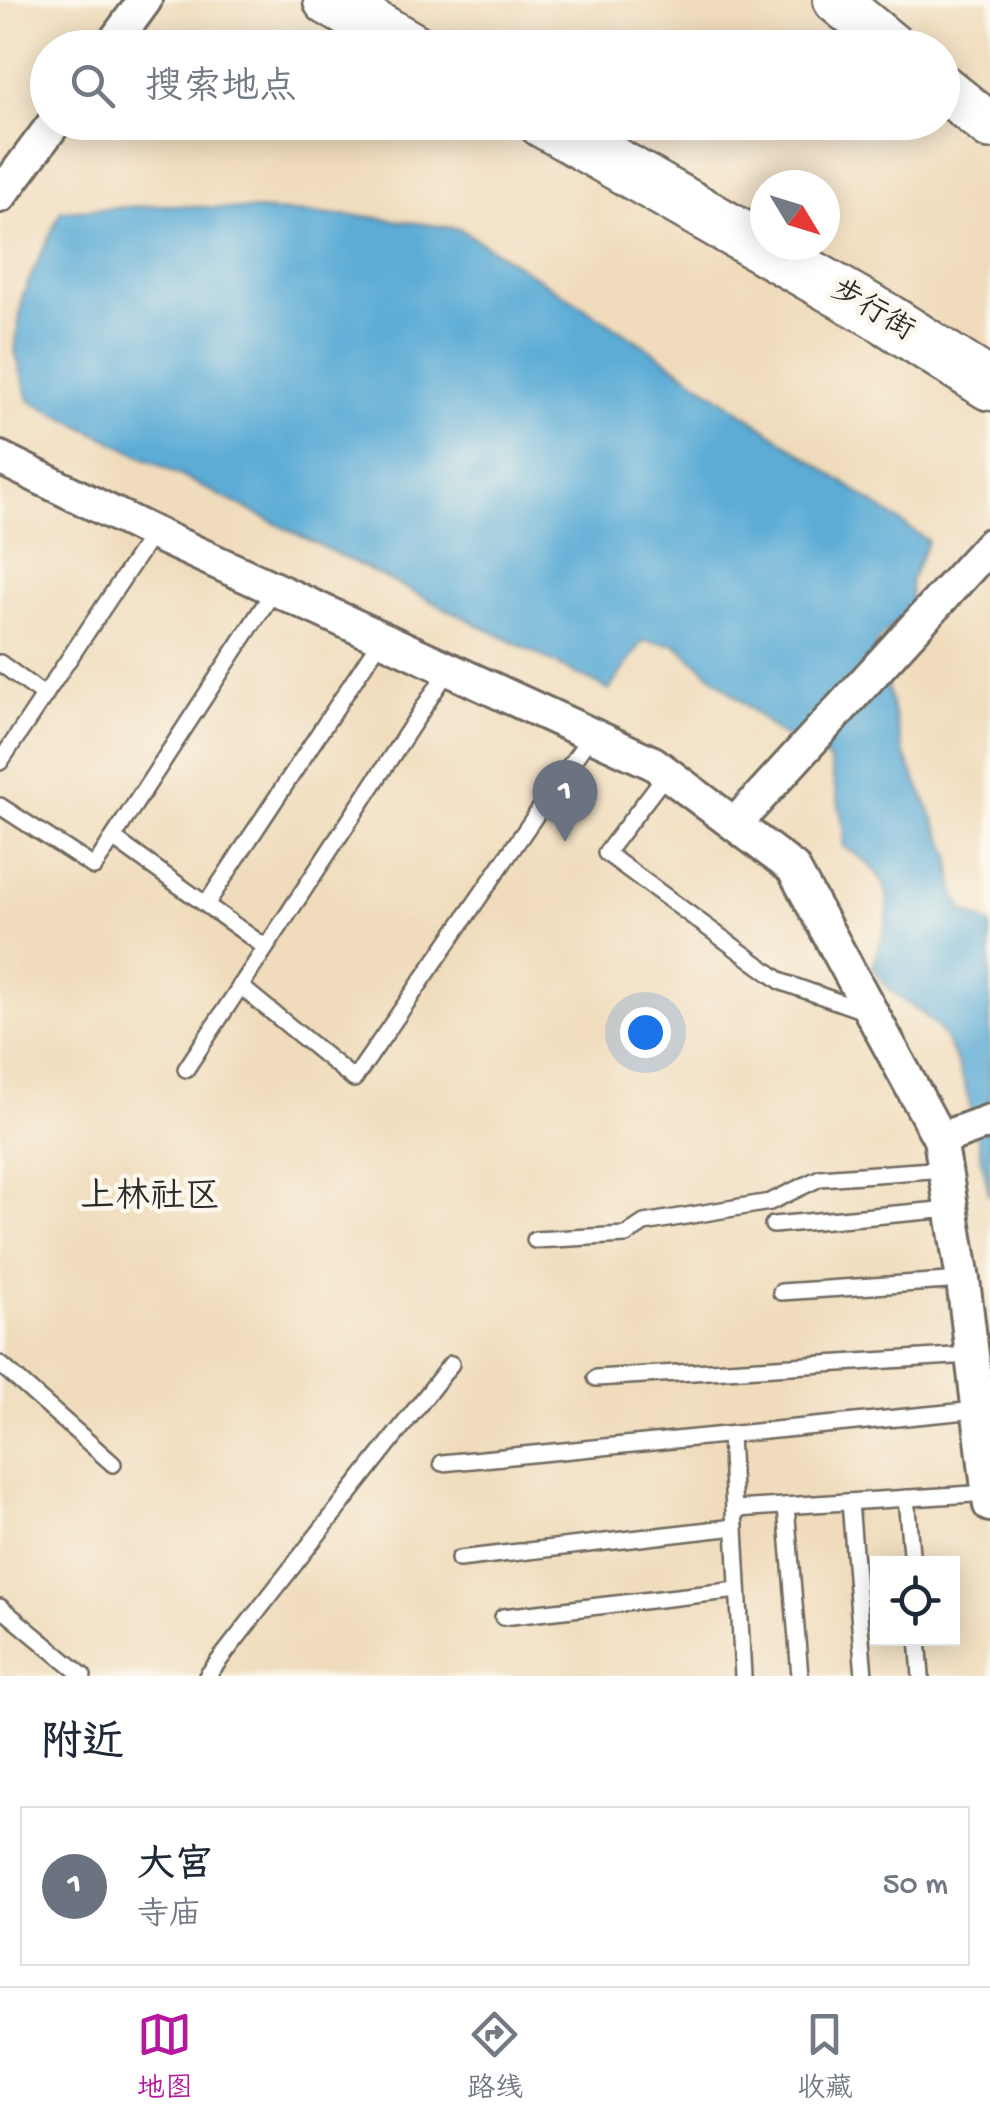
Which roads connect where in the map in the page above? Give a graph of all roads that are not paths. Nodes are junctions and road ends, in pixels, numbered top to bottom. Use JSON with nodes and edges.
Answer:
{"nodes":[{"id":1,"x":146,"y":0,"type":"edge"},
{"id":2,"x":836,"y":0,"type":"edge"},
{"id":3,"x":326,"y":10,"type":"edge"},
{"id":4,"x":124,"y":30,"type":"edge"},
{"id":5,"x":371,"y":30,"type":"edge"},
{"id":6,"x":872,"y":30,"type":"edge"},
{"id":7,"x":960,"y":102,"type":"edge"},
{"id":8,"x":990,"y":126,"type":"edge"},
{"id":9,"x":41,"y":140,"type":"edge"},
{"id":10,"x":574,"y":140,"type":"edge"},
{"id":11,"x":0,"y":196,"type":"edge"},
{"id":12,"x":990,"y":386,"type":"edge"},
{"id":13,"x":0,"y":458,"type":"edge"},
{"id":14,"x":153,"y":533,"type":"junction"},
{"id":15,"x":990,"y":545,"type":"edge"},
{"id":16,"x":275,"y":589,"type":"junction"},
{"id":17,"x":382,"y":638,"type":"junction"},
{"id":18,"x":0,"y":663,"type":"edge"},
{"id":19,"x":448,"y":669,"type":"junction"},
{"id":20,"x":45,"y":696,"type":"junction"},
{"id":21,"x":591,"y":734,"type":"junction"},
{"id":22,"x":0,"y":762,"type":"edge"},
{"id":23,"x":666,"y":773,"type":"junction"},
{"id":24,"x":0,"y":806,"type":"edge"},
{"id":25,"x":735,"y":824,"type":"junction"},
{"id":26,"x":113,"y":838,"type":"junction"},
{"id":27,"x":207,"y":903,"type":"junction"},
{"id":28,"x":266,"y":948,"type":"junction"},
{"id":29,"x":240,"y":986,"type":"junction"},
{"id":30,"x":872,"y":1015,"type":"junction"},
{"id":31,"x":186,"y":1069,"type":"dead end"},
{"id":32,"x":961,"y":1139,"type":"edge"},
{"id":33,"x":951,"y":1209,"type":"junction"},
{"id":34,"x":773,"y":1225,"type":"dead end"},
{"id":35,"x":535,"y":1240,"type":"dead end"},
{"id":36,"x":963,"y":1280,"type":"junction"},
{"id":37,"x":781,"y":1292,"type":"dead end"},
{"id":38,"x":970,"y":1355,"type":"junction"},
{"id":39,"x":0,"y":1364,"type":"edge"},
{"id":40,"x":451,"y":1364,"type":"dead end"},
{"id":41,"x":596,"y":1378,"type":"dead end"},
{"id":42,"x":977,"y":1410,"type":"junction"},
{"id":43,"x":730,"y":1436,"type":"junction"},
{"id":44,"x":442,"y":1463,"type":"dead end"},
{"id":45,"x":113,"y":1464,"type":"dead end"},
{"id":46,"x":989,"y":1492,"type":"edge"},
{"id":47,"x":906,"y":1498,"type":"junction"},
{"id":48,"x":850,"y":1502,"type":"junction"},
{"id":49,"x":990,"y":1505,"type":"edge"},
{"id":50,"x":786,"y":1506,"type":"junction"},
{"id":51,"x":736,"y":1509,"type":"junction"},
{"id":52,"x":736,"y":1528,"type":"junction"},
{"id":53,"x":911,"y":1556,"type":"edge"},
{"id":54,"x":460,"y":1559,"type":"dead end"},
{"id":55,"x":738,"y":1590,"type":"junction"},
{"id":56,"x":0,"y":1607,"type":"edge"},
{"id":57,"x":503,"y":1616,"type":"dead end"},
{"id":58,"x":919,"y":1646,"type":"edge"},
{"id":59,"x":83,"y":1676,"type":"edge"},
{"id":60,"x":207,"y":1676,"type":"edge"},
{"id":61,"x":743,"y":1676,"type":"edge"},
{"id":62,"x":800,"y":1676,"type":"edge"},
{"id":63,"x":864,"y":1676,"type":"edge"},
{"id":64,"x":921,"y":1676,"type":"edge"}],
"edges":[{"from":1,"to":4,"type":"street"},
{"from":2,"to":6,"type":"main road"},
{"from":3,"to":5,"type":"main road"},
{"from":7,"to":8,"type":"main road"},
{"from":9,"to":11,"type":"street"},
{"from":10,"to":12,"type":"main road","name":"步行街"},
{"from":13,"to":14,"type":"street"},
{"from":14,"to":16,"type":"street"},
{"from":14,"to":20,"type":"lane"},
{"from":15,"to":25,"type":"street"},
{"from":16,"to":17,"type":"street"},
{"from":16,"to":26,"type":"lane"},
{"from":17,"to":19,"type":"street"},
{"from":17,"to":27,"type":"lane"},
{"from":18,"to":20,"type":"lane"},
{"from":19,"to":21,"type":"street"},
{"from":19,"to":28,"type":"lane"},
{"from":20,"to":22,"type":"lane"},
{"from":21,"to":23,"type":"street"},
{"from":21,"to":29,"type":"lane"},
{"from":23,"to":25,"type":"street"},
{"from":23,"to":30,"type":"lane"},
{"from":24,"to":26,"type":"lane"},
{"from":25,"to":30,"type":"street"},
{"from":26,"to":27,"type":"lane"},
{"from":27,"to":28,"type":"lane"},
{"from":28,"to":29,"type":"lane"},
{"from":29,"to":31,"type":"lane"},
{"from":30,"to":32,"type":"street"},
{"from":32,"to":33,"type":"street"},
{"from":32,"to":35,"type":"lane"},
{"from":33,"to":34,"type":"lane"},
{"from":33,"to":36,"type":"street"},
{"from":36,"to":37,"type":"lane"},
{"from":36,"to":38,"type":"street"},
{"from":38,"to":41,"type":"lane"},
{"from":38,"to":42,"type":"street"},
{"from":39,"to":45,"type":"lane"},
{"from":40,"to":60,"type":"lane"},
{"from":42,"to":43,"type":"lane"},
{"from":42,"to":46,"type":"street"},
{"from":43,"to":44,"type":"lane"},
{"from":43,"to":51,"type":"lane"},
{"from":46,"to":47,"type":"lane"},
{"from":46,"to":49,"type":"street"},
{"from":47,"to":48,"type":"lane"},
{"from":47,"to":53,"type":"lane"},
{"from":48,"to":50,"type":"lane"},
{"from":48,"to":63,"type":"lane"},
{"from":50,"to":51,"type":"lane"},
{"from":50,"to":62,"type":"lane"},
{"from":51,"to":52,"type":"lane"},
{"from":52,"to":54,"type":"lane"},
{"from":52,"to":55,"type":"lane"},
{"from":55,"to":57,"type":"lane"},
{"from":55,"to":61,"type":"lane"},
{"from":56,"to":59,"type":"lane"},
{"from":58,"to":64,"type":"lane"}]}
